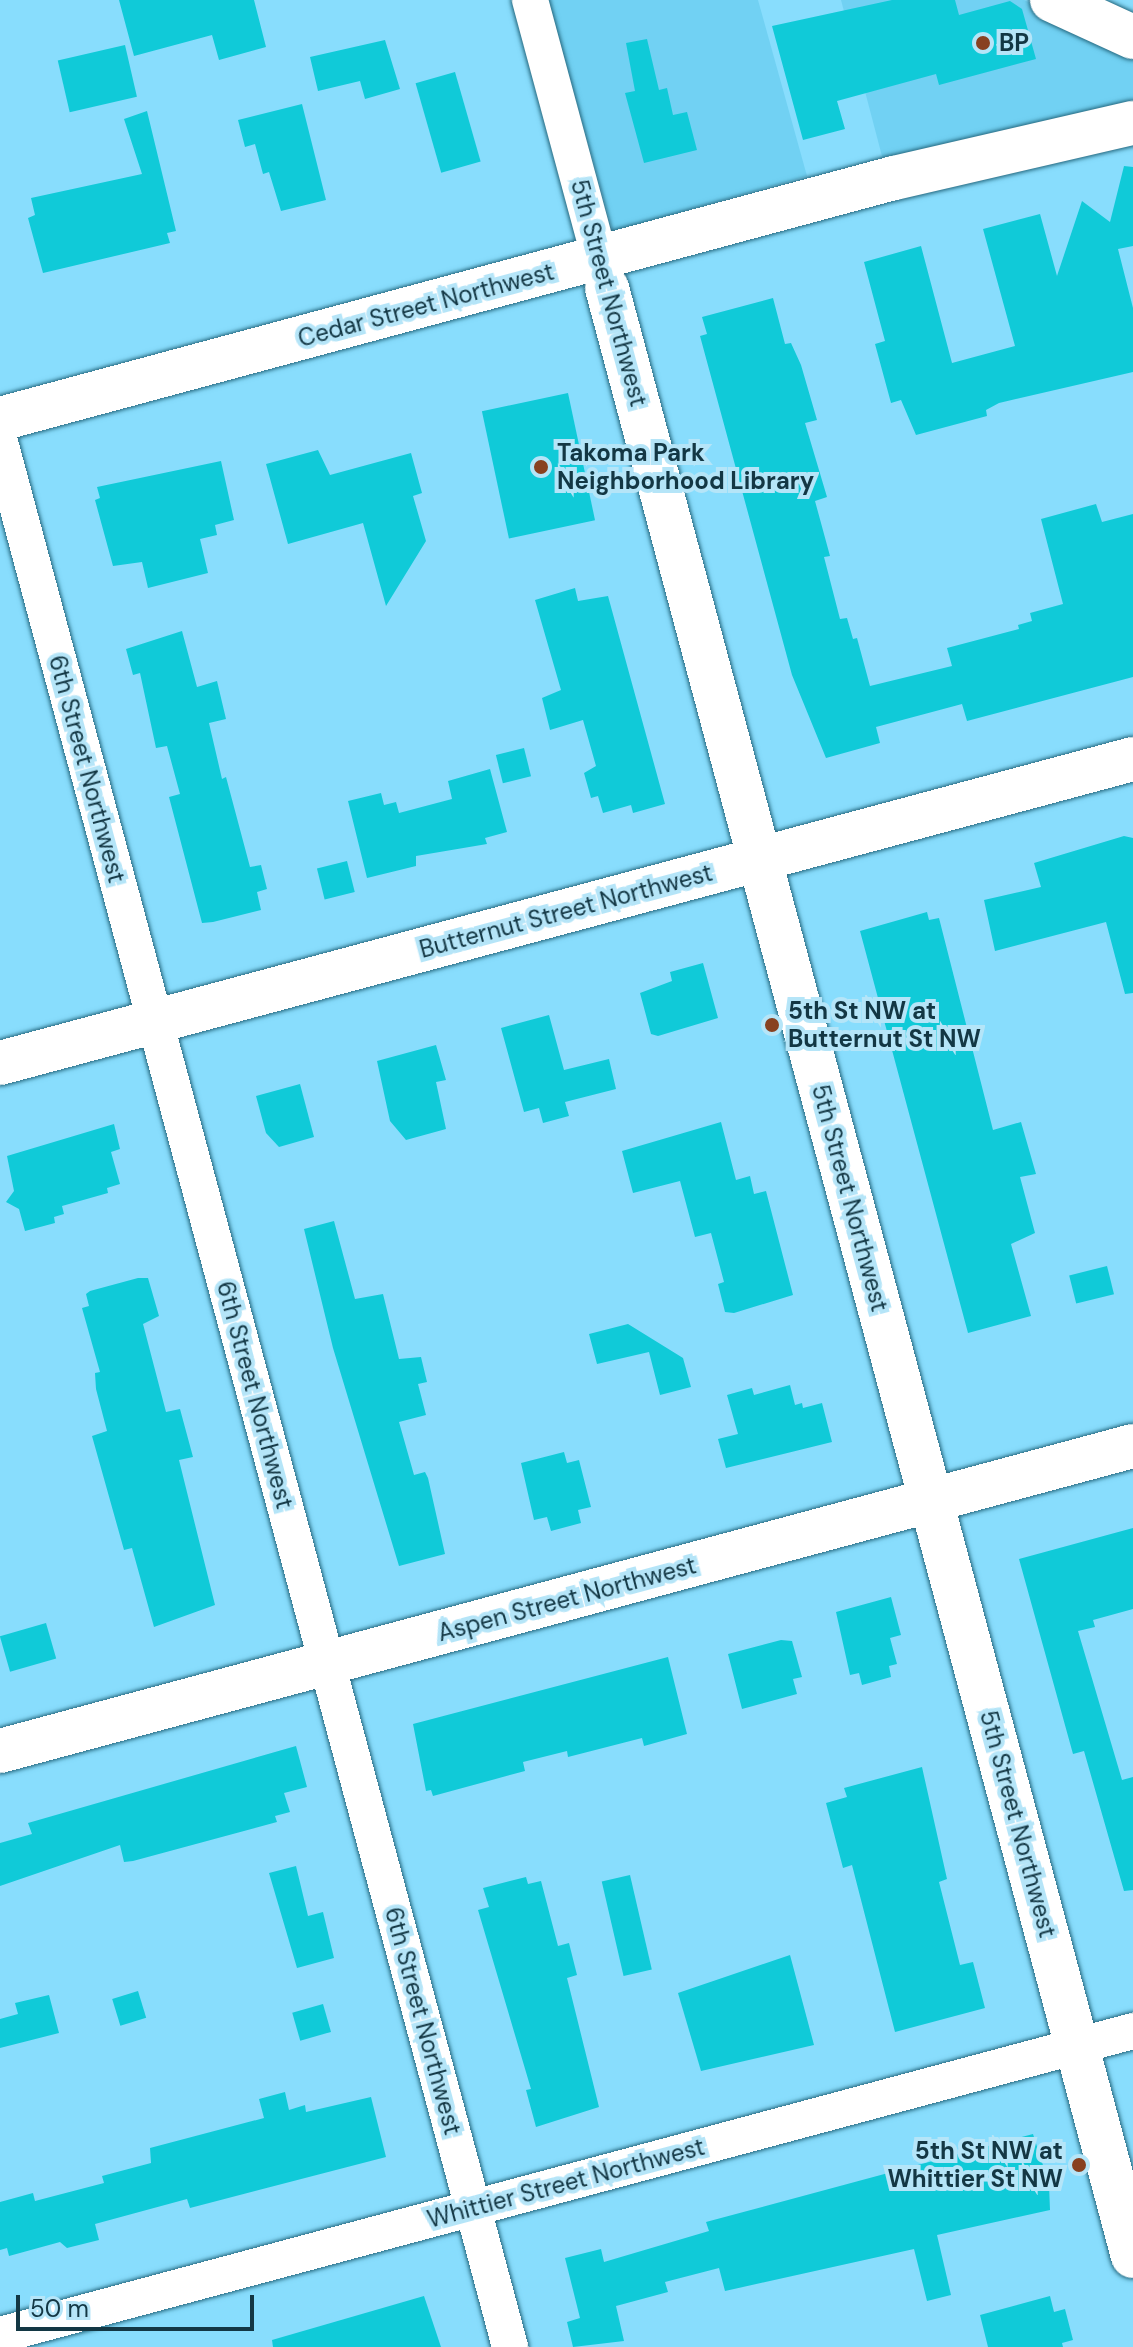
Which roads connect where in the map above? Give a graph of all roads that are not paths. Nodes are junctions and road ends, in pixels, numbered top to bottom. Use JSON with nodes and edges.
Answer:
{"nodes":[{"id":1,"x":530,"y":0,"type":"edge"},
{"id":2,"x":1052,"y":0,"type":"edge"},
{"id":3,"x":1133,"y":37,"type":"edge"},
{"id":4,"x":1133,"y":123,"type":"edge"},
{"id":5,"x":603,"y":273,"type":"junction"},
{"id":6,"x":0,"y":419,"type":"edge"},
{"id":7,"x":0,"y":442,"type":"edge"},
{"id":8,"x":1133,"y":759,"type":"edge"},
{"id":9,"x":760,"y":859,"type":"junction"},
{"id":10,"x":155,"y":1021,"type":"junction"},
{"id":11,"x":0,"y":1063,"type":"edge"},
{"id":12,"x":1133,"y":1446,"type":"edge"},
{"id":13,"x":932,"y":1502,"type":"junction"},
{"id":14,"x":327,"y":1662,"type":"junction"},
{"id":15,"x":0,"y":1751,"type":"edge"},
{"id":16,"x":1133,"y":2031,"type":"edge"},
{"id":17,"x":1077,"y":2046,"type":"junction"},
{"id":18,"x":473,"y":2207,"type":"junction"},
{"id":19,"x":1133,"y":2256,"type":"edge"},
{"id":20,"x":68,"y":2332,"type":"edge"},
{"id":21,"x":0,"y":2335,"type":"edge"},
{"id":22,"x":510,"y":2347,"type":"edge"}],
"edges":[{"from":1,"to":5,"type":"street","name":"5th Street Northwest"},
{"from":2,"to":3,"type":"street"},
{"from":4,"to":5,"type":"street","name":"Cedar Street Northwest"},
{"from":5,"to":6,"type":"street","name":"Cedar Street Northwest"},
{"from":5,"to":9,"type":"street","name":"5th Street Northwest"},
{"from":7,"to":10,"type":"street","name":"6th Street Northwest"},
{"from":8,"to":9,"type":"street","name":"Butternut Street Northwest"},
{"from":9,"to":10,"type":"street","name":"Butternut Street Northwest"},
{"from":9,"to":13,"type":"street","name":"5th Street Northwest"},
{"from":10,"to":11,"type":"street","name":"Butternut Street Northwest"},
{"from":10,"to":14,"type":"street","name":"6th Street Northwest"},
{"from":12,"to":13,"type":"street","name":"Aspen Street Northwest"},
{"from":13,"to":14,"type":"street","name":"Aspen Street Northwest"},
{"from":13,"to":17,"type":"street","name":"5th Street Northwest"},
{"from":14,"to":15,"type":"street","name":"Aspen Street Northwest"},
{"from":14,"to":18,"type":"street","name":"6th Street Northwest"},
{"from":16,"to":17,"type":"street","name":"Whittier Street Northwest"},
{"from":17,"to":18,"type":"street","name":"Whittier Street Northwest"},
{"from":17,"to":19,"type":"street","name":"5th Street Northwest"},
{"from":18,"to":20,"type":"street","name":"Whittier Street Northwest"},
{"from":18,"to":22,"type":"street","name":"6th Street Northwest"},
{"from":20,"to":21,"type":"street","name":"Whittier Street Northwest"}]}
